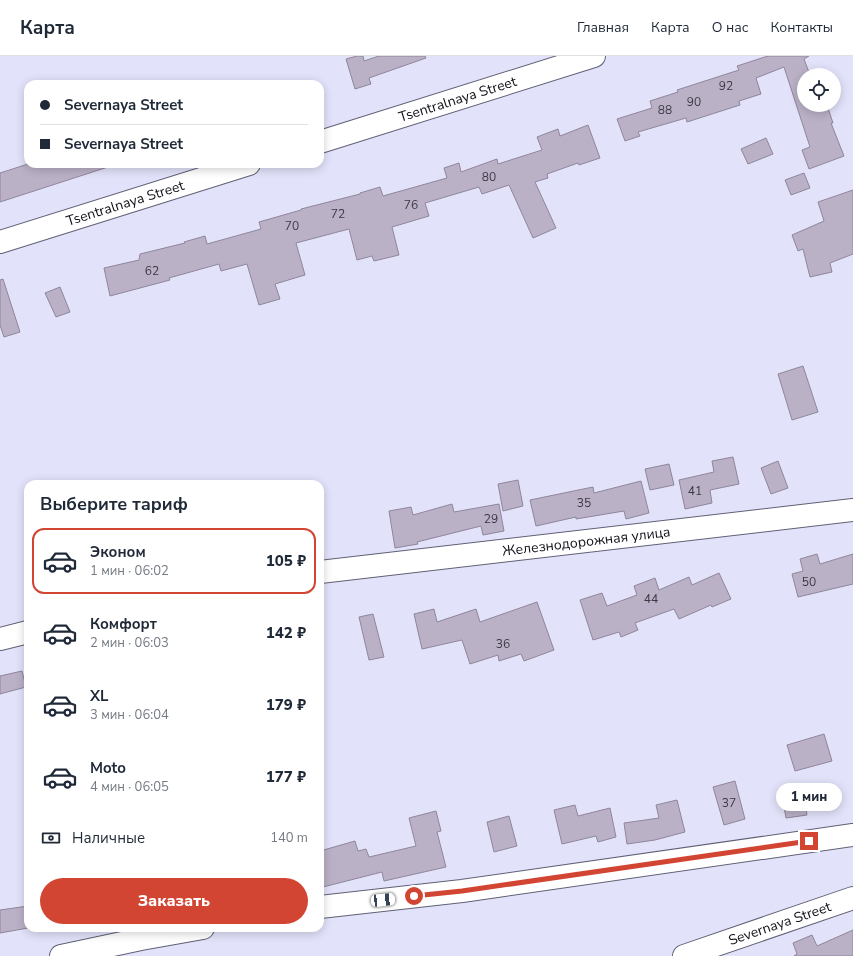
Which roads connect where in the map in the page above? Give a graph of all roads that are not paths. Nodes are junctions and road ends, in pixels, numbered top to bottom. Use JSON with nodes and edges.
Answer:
{"nodes":[{"id":1,"x":594,"y":56,"type":"edge"},
{"id":2,"x":324,"y":141,"type":"edge"},
{"id":3,"x":236,"y":168,"type":"edge"},
{"id":4,"x":0,"y":242,"type":"edge"},
{"id":5,"x":853,"y":510,"type":"edge"},
{"id":6,"x":324,"y":572,"type":"edge"},
{"id":7,"x":24,"y":633,"type":"edge"},
{"id":8,"x":0,"y":639,"type":"edge"},
{"id":9,"x":853,"y":835,"type":"edge"},
{"id":10,"x":853,"y":898,"type":"edge"},
{"id":11,"x":324,"y":907,"type":"edge"},
{"id":12,"x":180,"y":932,"type":"edge"},
{"id":13,"x":61,"y":956,"type":"edge"},
{"id":14,"x":684,"y":956,"type":"edge"}],
"edges":[{"from":1,"to":2,"type":"street","name":"Tsentralnaya Street"},
{"from":3,"to":4,"type":"street","name":"Tsentralnaya Street"},
{"from":5,"to":6,"type":"street","name":"Железнодорожная улица"},
{"from":7,"to":8,"type":"street"},
{"from":9,"to":11,"type":"street"},
{"from":10,"to":14,"type":"street","name":"Severnaya Street"},
{"from":12,"to":13,"type":"street"}]}
